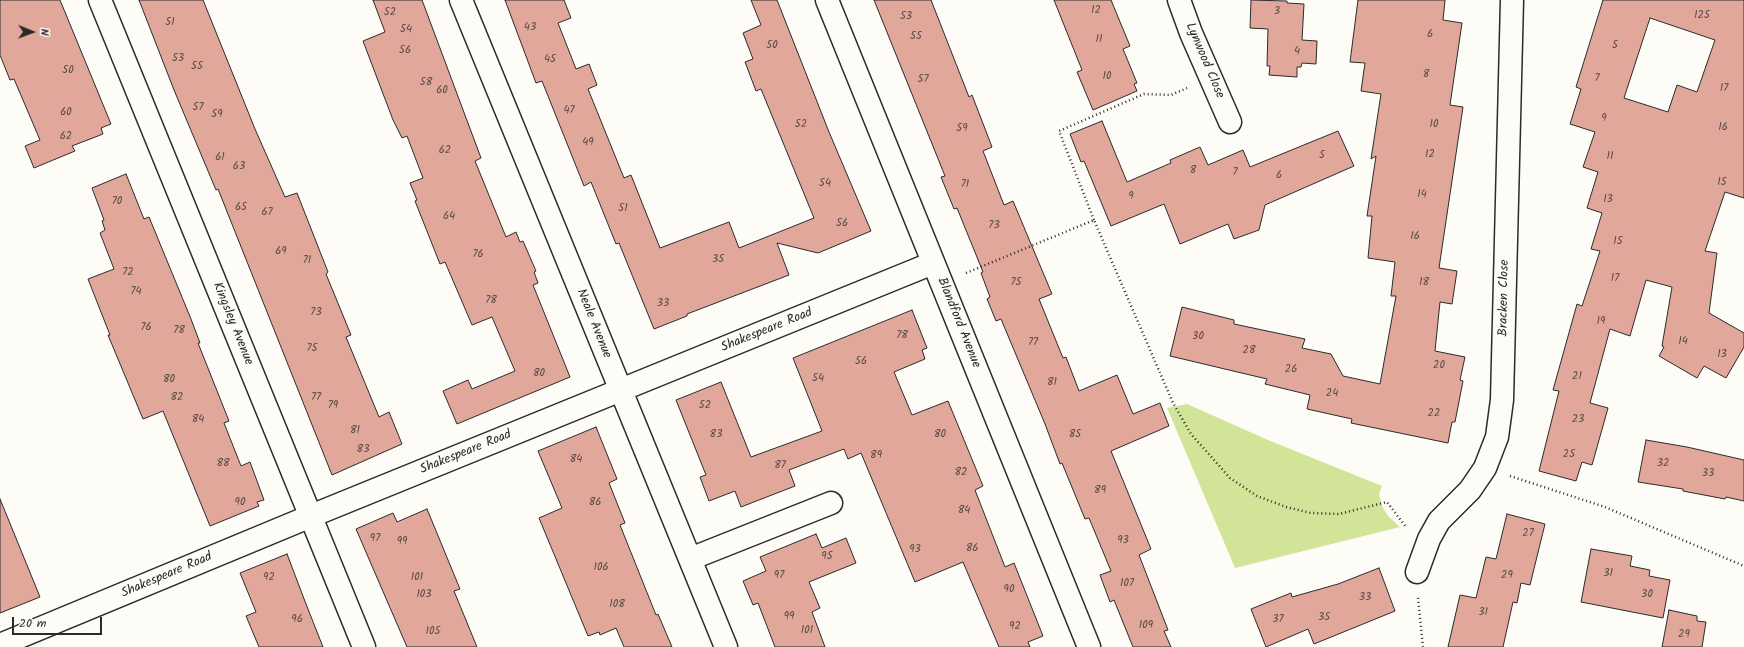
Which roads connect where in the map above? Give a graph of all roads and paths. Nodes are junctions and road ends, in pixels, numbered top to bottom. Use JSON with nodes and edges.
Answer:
{"nodes":[{"id":1,"x":100,"y":0,"type":"edge"},
{"id":2,"x":461,"y":0,"type":"edge"},
{"id":3,"x":827,"y":0,"type":"edge"},
{"id":4,"x":1180,"y":0,"type":"edge"},
{"id":5,"x":1512,"y":0,"type":"edge"},
{"id":6,"x":1211,"y":77,"type":"junction"},
{"id":7,"x":1230,"y":122,"type":"dead end"},
{"id":8,"x":1094,"y":220,"type":"junction"},
{"id":9,"x":933,"y":262,"type":"junction"},
{"id":10,"x":942,"y":284,"type":"junction"},
{"id":11,"x":620,"y":391,"type":"junction"},
{"id":12,"x":1485,"y":468,"type":"junction"},
{"id":13,"x":831,"y":503,"type":"dead end"},
{"id":14,"x":311,"y":516,"type":"junction"},
{"id":15,"x":1409,"y":532,"type":"dead end"},
{"id":16,"x":690,"y":559,"type":"junction"},
{"id":17,"x":1744,"y":566,"type":"edge"},
{"id":18,"x":1417,"y":572,"type":"joint"},
{"id":19,"x":0,"y":645,"type":"edge"},
{"id":20,"x":364,"y":647,"type":"edge"},
{"id":21,"x":726,"y":647,"type":"edge"},
{"id":22,"x":1089,"y":647,"type":"edge"},
{"id":23,"x":1423,"y":647,"type":"edge"}],
"edges":[{"from":1,"to":14,"type":"street","name":"Kingsley Avenue"},
{"from":2,"to":11,"type":"street","name":"Neale Avenue"},
{"from":3,"to":9,"type":"street","name":"Blandford Avenue"},
{"from":4,"to":6,"type":"street","name":"Lynwood Close"},
{"from":5,"to":12,"type":"street","name":"Bracken Close"},
{"from":6,"to":7,"type":"street","name":"Lynwood Close"},
{"from":6,"to":8,"type":"path"},
{"from":8,"to":10,"type":"path"},
{"from":8,"to":15,"type":"path"},
{"from":9,"to":10,"type":"street","name":"Blandford Avenue"},
{"from":9,"to":11,"type":"street","name":"Shakespeare Road"},
{"from":10,"to":22,"type":"street","name":"Blandford Avenue"},
{"from":11,"to":14,"type":"street","name":"Shakespeare Road"},
{"from":11,"to":16,"type":"street","name":"Neale Avenue"},
{"from":12,"to":17,"type":"path"},
{"from":12,"to":18,"type":"street","name":"Bracken Close"},
{"from":13,"to":16,"type":"street"},
{"from":14,"to":19,"type":"street","name":"Shakespeare Road"},
{"from":14,"to":20,"type":"street","name":"Kingsley Avenue"},
{"from":16,"to":21,"type":"street","name":"Neale Avenue"},
{"from":18,"to":23,"type":"path"}]}
